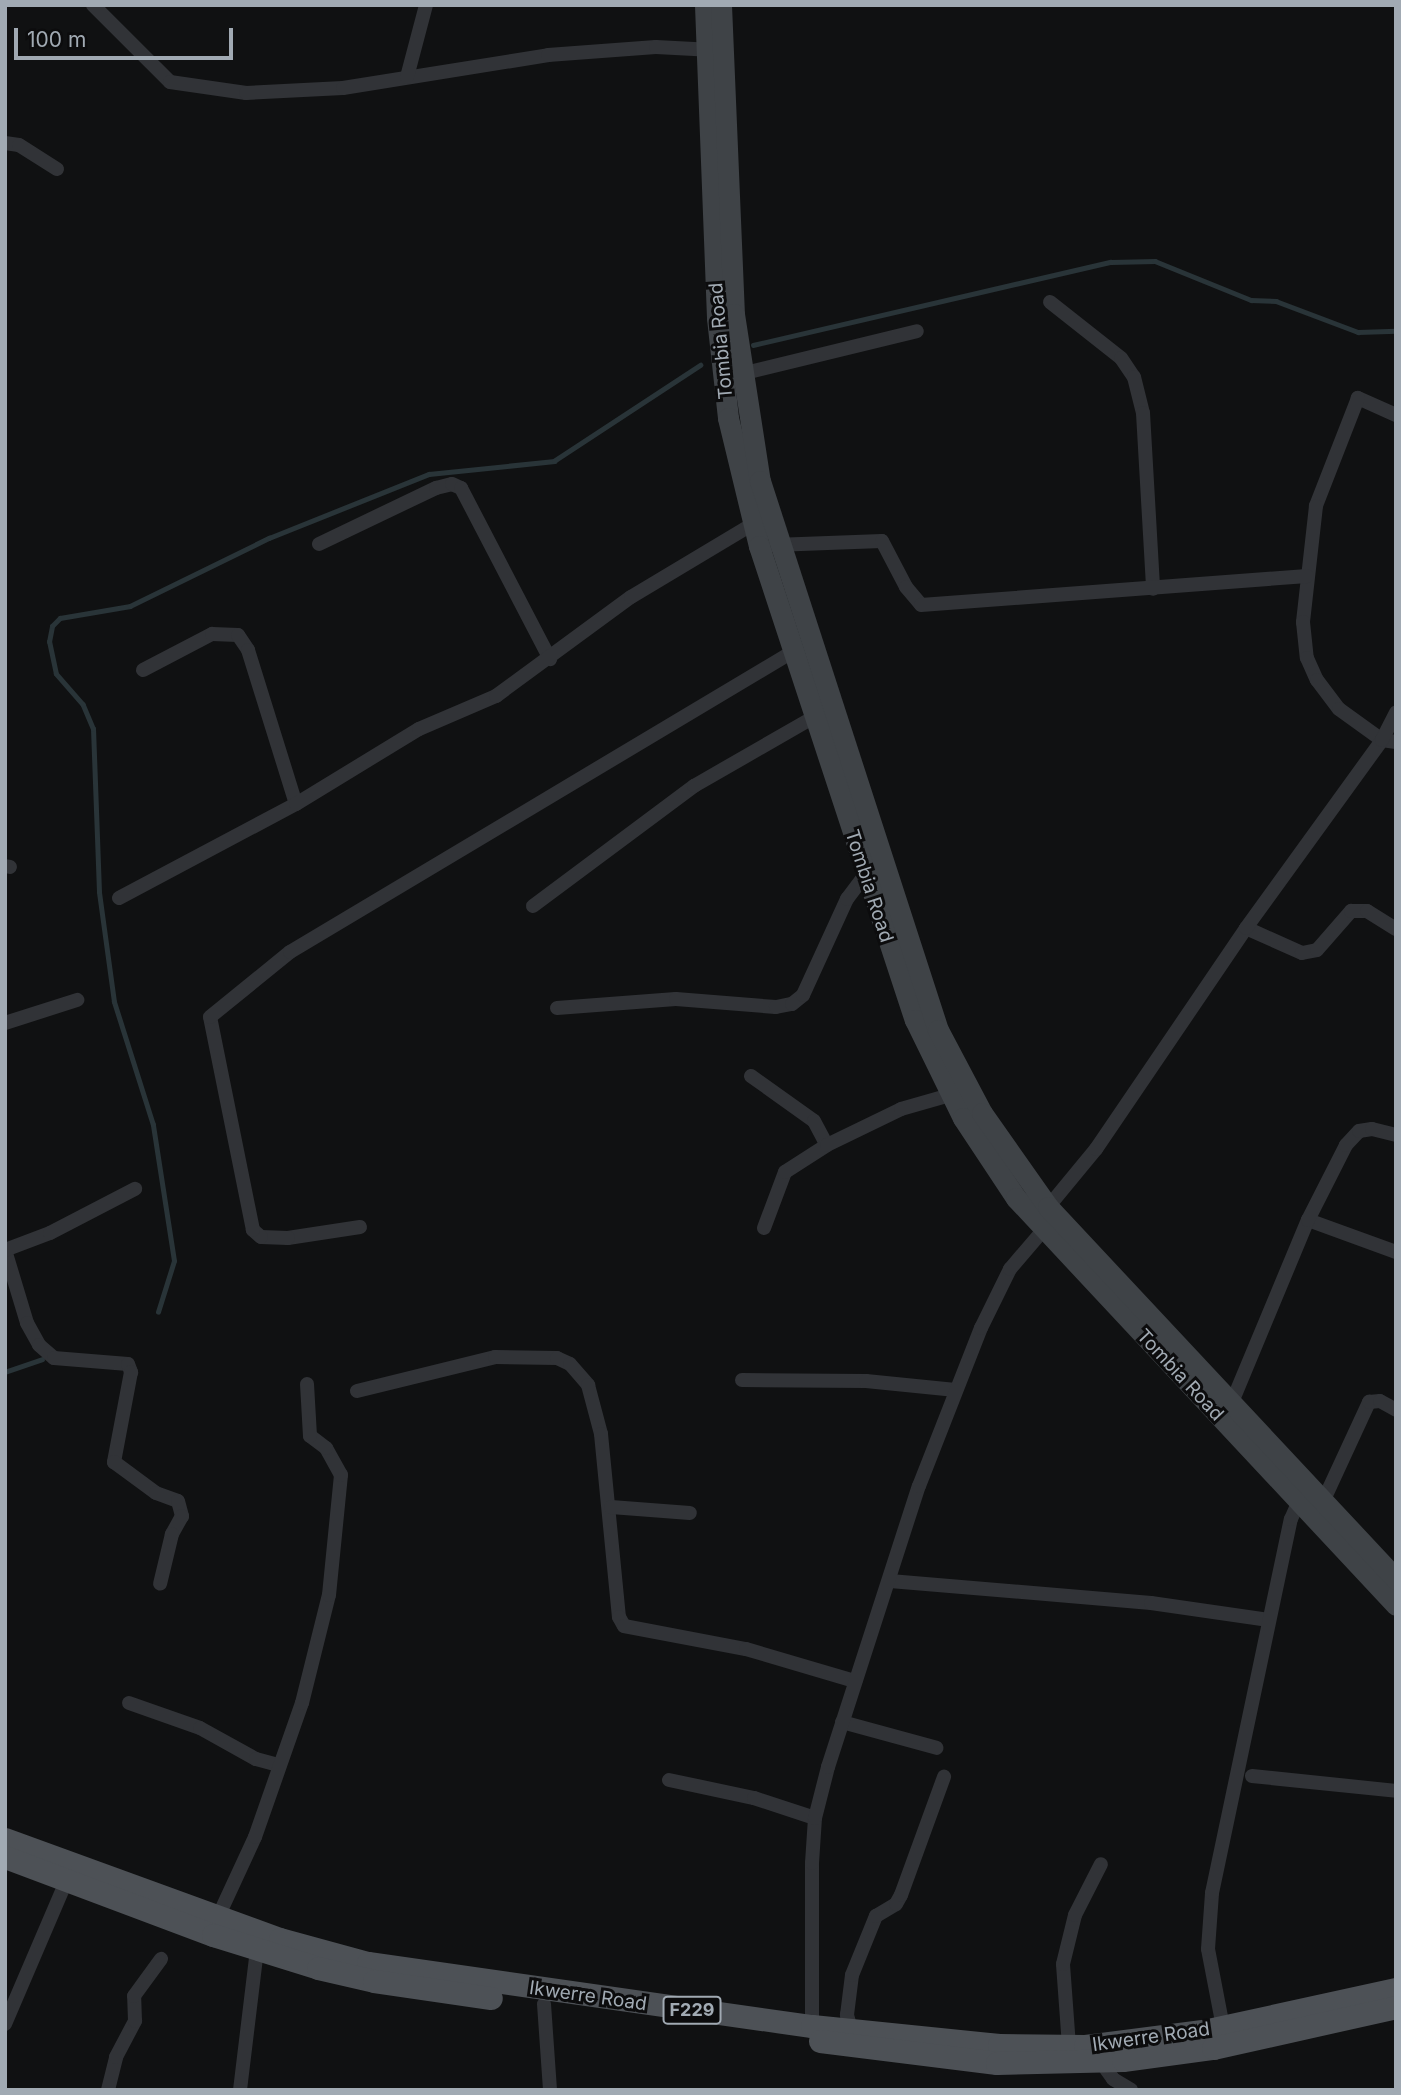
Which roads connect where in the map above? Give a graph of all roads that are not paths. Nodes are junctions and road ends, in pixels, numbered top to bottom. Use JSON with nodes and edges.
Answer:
{"nodes":[{"id":1,"x":93,"y":5,"type":"edge"},
{"id":2,"x":426,"y":5,"type":"edge"},
{"id":3,"x":705,"y":5,"type":"edge"},
{"id":4,"x":721,"y":5,"type":"edge"},
{"id":5,"x":714,"y":50,"type":"junction"},
{"id":6,"x":407,"y":78,"type":"junction"},
{"id":7,"x":5,"y":143,"type":"edge"},
{"id":8,"x":57,"y":169,"type":"dead end"},
{"id":9,"x":1050,"y":302,"type":"dead end"},
{"id":10,"x":918,"y":331,"type":"dead end"},
{"id":11,"x":731,"y":376,"type":"junction"},
{"id":12,"x":1396,"y":415,"type":"edge"},
{"id":13,"x":753,"y":524,"type":"junction"},
{"id":14,"x":319,"y":544,"type":"dead end"},
{"id":15,"x":769,"y":545,"type":"junction"},
{"id":16,"x":1307,"y":576,"type":"junction"},
{"id":17,"x":1153,"y":589,"type":"junction"},
{"id":18,"x":794,"y":651,"type":"junction"},
{"id":19,"x":550,"y":659,"type":"junction"},
{"id":20,"x":143,"y":670,"type":"dead end"},
{"id":21,"x":1396,"y":712,"type":"edge"},
{"id":22,"x":814,"y":717,"type":"junction"},
{"id":23,"x":1389,"y":741,"type":"edge"},
{"id":24,"x":296,"y":804,"type":"junction"},
{"id":25,"x":865,"y":875,"type":"junction"},
{"id":26,"x":119,"y":898,"type":"dead end"},
{"id":27,"x":533,"y":906,"type":"dead end"},
{"id":28,"x":1246,"y":928,"type":"junction"},
{"id":29,"x":1396,"y":929,"type":"edge"},
{"id":30,"x":77,"y":1000,"type":"dead end"},
{"id":31,"x":557,"y":1008,"type":"dead end"},
{"id":32,"x":5,"y":1023,"type":"edge"},
{"id":33,"x":751,"y":1076,"type":"dead end"},
{"id":34,"x":950,"y":1095,"type":"junction"},
{"id":35,"x":1396,"y":1135,"type":"edge"},
{"id":36,"x":827,"y":1145,"type":"junction"},
{"id":37,"x":135,"y":1189,"type":"dead end"},
{"id":38,"x":1043,"y":1219,"type":"junction"},
{"id":39,"x":1308,"y":1220,"type":"junction"},
{"id":40,"x":360,"y":1227,"type":"dead end"},
{"id":41,"x":764,"y":1228,"type":"dead end"},
{"id":42,"x":5,"y":1250,"type":"edge"},
{"id":43,"x":1396,"y":1252,"type":"edge"},
{"id":44,"x":742,"y":1380,"type":"dead end"},
{"id":45,"x":307,"y":1384,"type":"dead end"},
{"id":46,"x":956,"y":1390,"type":"junction"},
{"id":47,"x":357,"y":1391,"type":"dead end"},
{"id":48,"x":1396,"y":1410,"type":"edge"},
{"id":49,"x":1228,"y":1413,"type":"junction"},
{"id":50,"x":1303,"y":1492,"type":"junction"},
{"id":51,"x":611,"y":1507,"type":"junction"},
{"id":52,"x":1320,"y":1509,"type":"junction"},
{"id":53,"x":690,"y":1513,"type":"dead end"},
{"id":54,"x":1396,"y":1579,"type":"edge"},
{"id":55,"x":890,"y":1581,"type":"junction"},
{"id":56,"x":160,"y":1584,"type":"dead end"},
{"id":57,"x":1396,"y":1605,"type":"edge"},
{"id":58,"x":1269,"y":1620,"type":"junction"},
{"id":59,"x":855,"y":1681,"type":"junction"},
{"id":60,"x":129,"y":1703,"type":"dead end"},
{"id":61,"x":842,"y":1721,"type":"junction"},
{"id":62,"x":937,"y":1748,"type":"dead end"},
{"id":63,"x":279,"y":1765,"type":"junction"},
{"id":64,"x":1252,"y":1776,"type":"dead end"},
{"id":65,"x":944,"y":1777,"type":"dead end"},
{"id":66,"x":669,"y":1780,"type":"dead end"},
{"id":67,"x":1396,"y":1791,"type":"edge"},
{"id":68,"x":815,"y":1818,"type":"junction"},
{"id":69,"x":5,"y":1839,"type":"edge"},
{"id":70,"x":5,"y":1857,"type":"edge"},
{"id":71,"x":1101,"y":1864,"type":"dead end"},
{"id":72,"x":67,"y":1879,"type":"junction"},
{"id":73,"x":218,"y":1917,"type":"junction"},
{"id":74,"x":257,"y":1950,"type":"junction"},
{"id":75,"x":161,"y":1959,"type":"dead end"},
{"id":76,"x":1396,"y":1989,"type":"edge"},
{"id":77,"x":544,"y":2004,"type":"junction"},
{"id":78,"x":1396,"y":2007,"type":"edge"},
{"id":79,"x":5,"y":2024,"type":"edge"},
{"id":80,"x":812,"y":2026,"type":"junction"},
{"id":81,"x":1223,"y":2027,"type":"junction"},
{"id":82,"x":851,"y":2029,"type":"junction"},
{"id":83,"x":1069,"y":2046,"type":"junction"},
{"id":84,"x":1098,"y":2053,"type":"junction"},
{"id":85,"x":108,"y":2090,"type":"edge"},
{"id":86,"x":240,"y":2090,"type":"edge"},
{"id":87,"x":550,"y":2090,"type":"edge"},
{"id":88,"x":1131,"y":2090,"type":"edge"}],
"edges":[{"from":1,"to":6,"type":"street"},
{"from":2,"to":6,"type":"street"},
{"from":3,"to":5,"type":"main road","name":"Tombia Road"},
{"from":4,"to":5,"type":"main road","name":"Tombia Road"},
{"from":5,"to":6,"type":"street"},
{"from":5,"to":11,"type":"main road","name":"Tombia Road"},
{"from":7,"to":8,"type":"street"},
{"from":9,"to":17,"type":"street"},
{"from":10,"to":11,"type":"street"},
{"from":11,"to":13,"type":"main road","name":"Tombia Road"},
{"from":11,"to":15,"type":"main road","name":"Tombia Road"},
{"from":12,"to":16,"type":"street"},
{"from":13,"to":15,"type":"main road","name":"Tombia Road"},
{"from":13,"to":19,"type":"street"},
{"from":14,"to":19,"type":"street"},
{"from":15,"to":17,"type":"street"},
{"from":15,"to":18,"type":"main road","name":"Tombia Road"},
{"from":15,"to":38,"type":"main road","name":"Tombia Road"},
{"from":16,"to":17,"type":"street"},
{"from":16,"to":23,"type":"street"},
{"from":18,"to":22,"type":"main road","name":"Tombia Road"},
{"from":18,"to":40,"type":"street"},
{"from":19,"to":24,"type":"street"},
{"from":20,"to":24,"type":"street"},
{"from":21,"to":23,"type":"street"},
{"from":22,"to":25,"type":"main road","name":"Tombia Road"},
{"from":22,"to":27,"type":"street"},
{"from":23,"to":28,"type":"street"},
{"from":24,"to":26,"type":"street"},
{"from":25,"to":31,"type":"street"},
{"from":25,"to":34,"type":"main road","name":"Tombia Road"},
{"from":28,"to":29,"type":"street"},
{"from":28,"to":38,"type":"street"},
{"from":30,"to":32,"type":"street"},
{"from":33,"to":36,"type":"street"},
{"from":34,"to":36,"type":"street"},
{"from":34,"to":38,"type":"main road","name":"Tombia Road"},
{"from":35,"to":39,"type":"street"},
{"from":36,"to":41,"type":"street"},
{"from":37,"to":42,"type":"street"},
{"from":38,"to":46,"type":"street"},
{"from":38,"to":49,"type":"main road","name":"Tombia Road"},
{"from":39,"to":43,"type":"street"},
{"from":39,"to":49,"type":"street"},
{"from":42,"to":56,"type":"street"},
{"from":44,"to":46,"type":"street"},
{"from":45,"to":63,"type":"street"},
{"from":46,"to":55,"type":"street"},
{"from":47,"to":51,"type":"street"},
{"from":48,"to":52,"type":"street"},
{"from":49,"to":50,"type":"main road","name":"Tombia Road"},
{"from":50,"to":52,"type":"main road","name":"Tombia Road"},
{"from":50,"to":58,"type":"street"},
{"from":51,"to":53,"type":"street"},
{"from":51,"to":59,"type":"street"},
{"from":52,"to":54,"type":"main road","name":"Tombia Road"},
{"from":52,"to":57,"type":"main road","name":"Tombia Road"},
{"from":55,"to":58,"type":"street"},
{"from":55,"to":59,"type":"street"},
{"from":58,"to":81,"type":"street"},
{"from":59,"to":61,"type":"street"},
{"from":60,"to":63,"type":"street"},
{"from":61,"to":62,"type":"street"},
{"from":61,"to":68,"type":"street"},
{"from":63,"to":73,"type":"street"},
{"from":64,"to":67,"type":"street"},
{"from":65,"to":82,"type":"street"},
{"from":66,"to":68,"type":"street"},
{"from":68,"to":80,"type":"street"},
{"from":69,"to":73,"type":"main road","name":"Ikwerre Road","number":"F229"},
{"from":70,"to":72,"type":"main road","name":"Ikwerre Road","number":"F229"},
{"from":71,"to":83,"type":"street"},
{"from":72,"to":74,"type":"main road","name":"Ikwerre Road","number":"F229"},
{"from":72,"to":79,"type":"street"},
{"from":73,"to":80,"type":"main road","name":"Ikwerre Road","number":"F229"},
{"from":74,"to":77,"type":"main road","name":"Ikwerre Road","number":"F229"},
{"from":74,"to":86,"type":"street"},
{"from":75,"to":85,"type":"street"},
{"from":76,"to":81,"type":"main road","name":"Ikwerre Road","number":"F229"},
{"from":77,"to":84,"type":"main road","name":"Ikwerre Road","number":"F229"},
{"from":77,"to":87,"type":"street"},
{"from":78,"to":84,"type":"main road","name":"Ikwerre Road","number":"F229"},
{"from":80,"to":82,"type":"main road","name":"Ikwerre Road","number":"F229"},
{"from":81,"to":84,"type":"main road","name":"Ikwerre Road","number":"F229"},
{"from":82,"to":83,"type":"main road","name":"Ikwerre Road","number":"F229"},
{"from":83,"to":84,"type":"main road","name":"Ikwerre Road","number":"F229"},
{"from":84,"to":88,"type":"street"}]}
